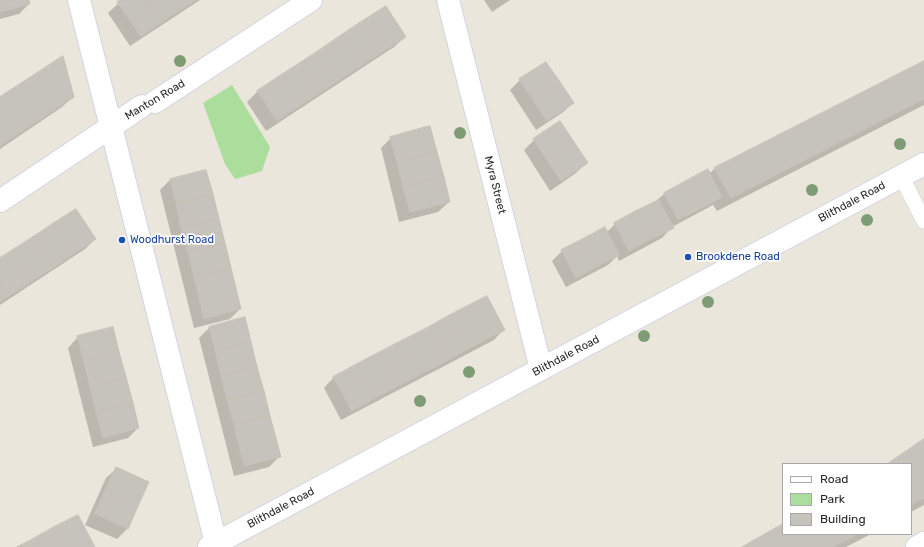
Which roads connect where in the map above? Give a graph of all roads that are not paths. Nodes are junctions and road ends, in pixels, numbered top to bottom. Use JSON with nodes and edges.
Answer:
{"nodes":[{"id":1,"x":79,"y":0,"type":"edge"},
{"id":2,"x":311,"y":0,"type":"edge"},
{"id":3,"x":448,"y":0,"type":"edge"},
{"id":4,"x":111,"y":128,"type":"junction"},
{"id":5,"x":924,"y":164,"type":"edge"},
{"id":6,"x":901,"y":176,"type":"junction"},
{"id":7,"x":0,"y":201,"type":"edge"},
{"id":8,"x":924,"y":221,"type":"edge"},
{"id":9,"x":541,"y":369,"type":"junction"},
{"id":10,"x":924,"y":543,"type":"edge"},
{"id":11,"x":214,"y":546,"type":"edge"},
{"id":12,"x":917,"y":547,"type":"edge"}],
"edges":[{"from":1,"to":4,"type":"street"},
{"from":2,"to":4,"type":"street","name":"Manton Road"},
{"from":3,"to":9,"type":"street","name":"Myra Street"},
{"from":4,"to":7,"type":"street","name":"Manton Road"},
{"from":4,"to":11,"type":"street"},
{"from":5,"to":6,"type":"street","name":"Blithdale Road"},
{"from":6,"to":8,"type":"lane"},
{"from":6,"to":9,"type":"street","name":"Blithdale Road"},
{"from":9,"to":11,"type":"street","name":"Blithdale Road"},
{"from":10,"to":12,"type":"street"}]}
